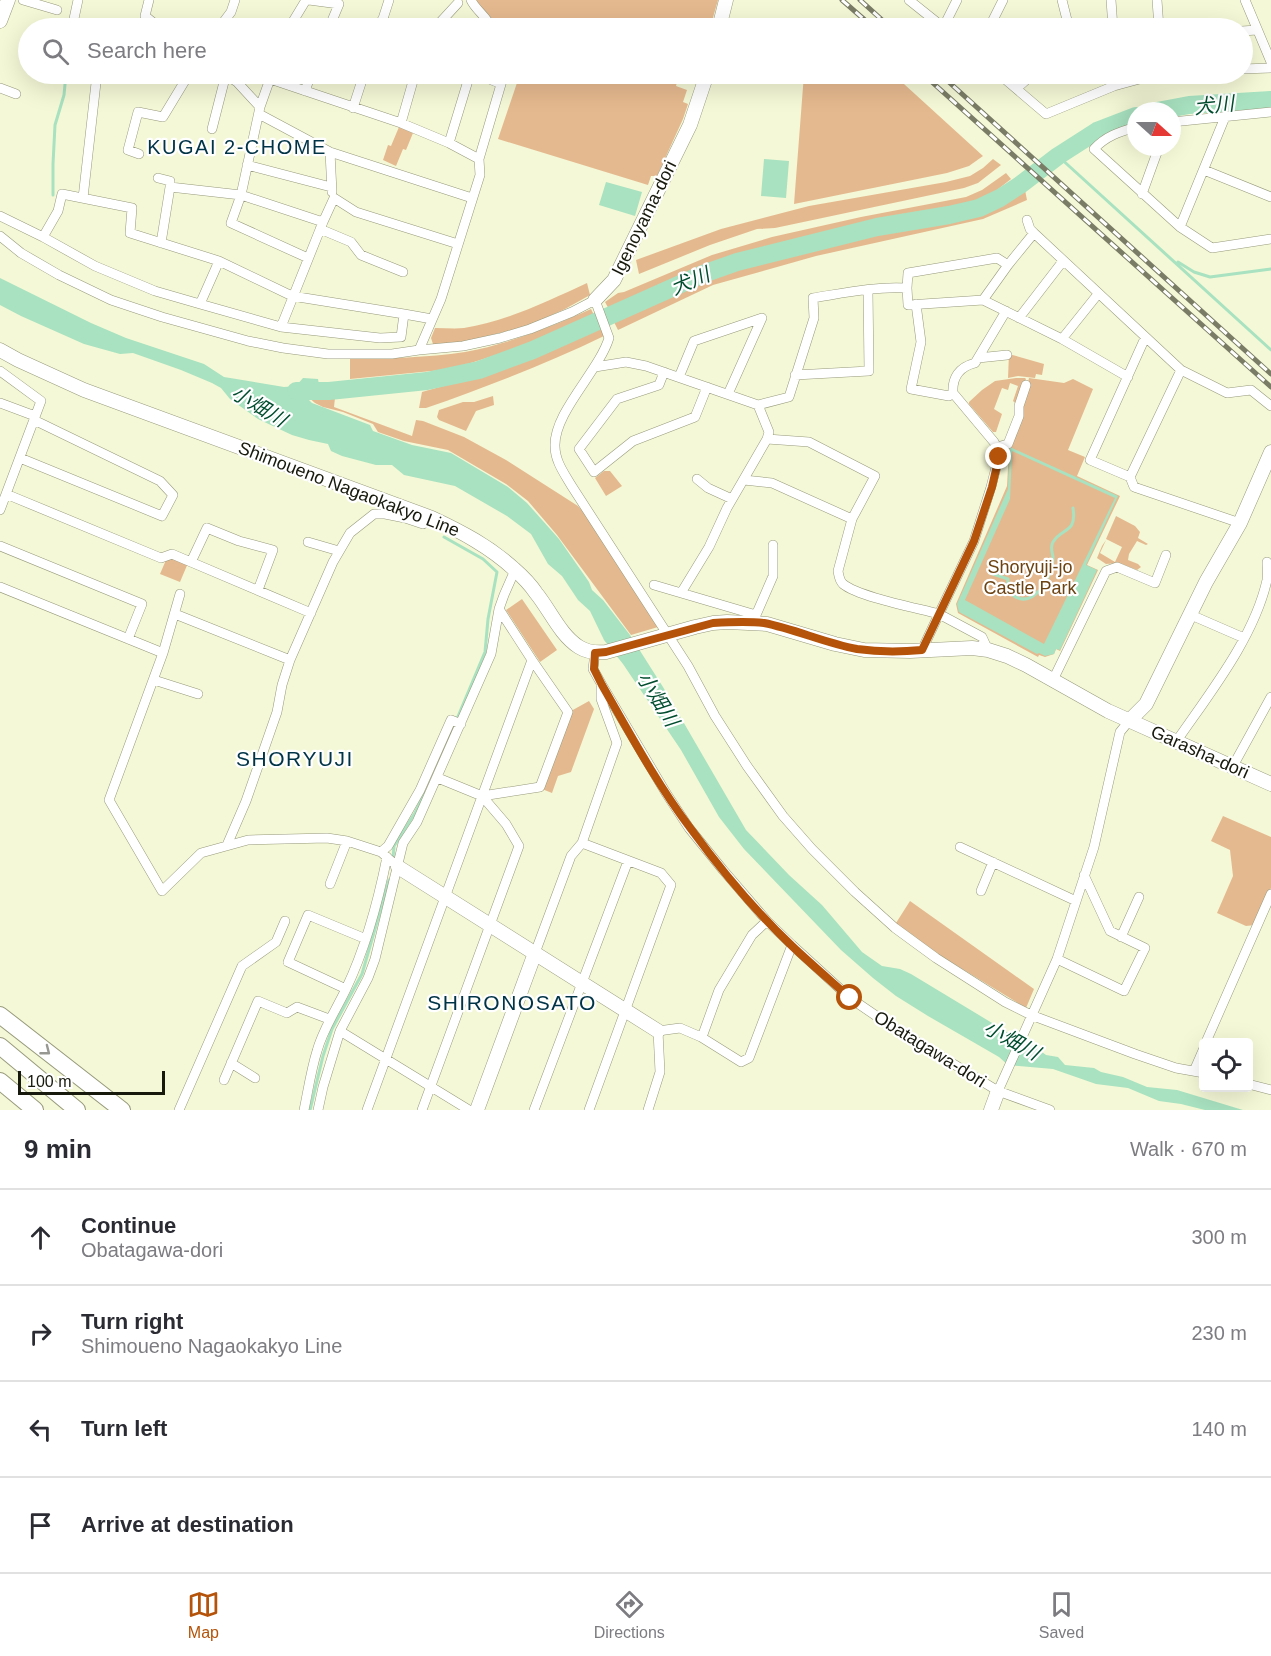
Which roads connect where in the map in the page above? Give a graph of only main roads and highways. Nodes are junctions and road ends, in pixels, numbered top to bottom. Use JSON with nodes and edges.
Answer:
{"nodes":[{"id":1,"x":726,"y":0,"type":"edge"},
{"id":2,"x":721,"y":18,"type":"edge"},
{"id":3,"x":704,"y":84,"type":"edge"},
{"id":4,"x":595,"y":303,"type":"road end"},
{"id":5,"x":0,"y":350,"type":"edge"},
{"id":6,"x":1271,"y":452,"type":"edge"},
{"id":7,"x":1266,"y":475,"type":"edge"},
{"id":8,"x":1129,"y":721,"type":"junction"},
{"id":9,"x":1271,"y":784,"type":"edge"},
{"id":10,"x":398,"y":867,"type":"road end"},
{"id":11,"x":535,"y":953,"type":"junction"},
{"id":12,"x":0,"y":1015,"type":"edge"},
{"id":13,"x":658,"y":1031,"type":"road end"},
{"id":14,"x":0,"y":1046,"type":"edge"},
{"id":15,"x":0,"y":1081,"type":"edge"},
{"id":16,"x":1000,"y":1085,"type":"road end"},
{"id":17,"x":35,"y":1109,"type":"edge"},
{"id":18,"x":77,"y":1110,"type":"edge"},
{"id":19,"x":122,"y":1110,"type":"edge"},
{"id":20,"x":477,"y":1110,"type":"edge"},
{"id":21,"x":990,"y":1110,"type":"edge"}],
"edges":[{"from":1,"to":2,"type":"main road"},
{"from":3,"to":4,"type":"main road","name":"Igenoyama-dori"},
{"from":5,"to":8,"type":"main road","name":"Shimoueno Nagaokakyo Line"},
{"from":6,"to":7,"type":"main road"},
{"from":7,"to":8,"type":"main road"},
{"from":8,"to":9,"type":"main road","name":"Garasha-dori"},
{"from":10,"to":11,"type":"main road"},
{"from":11,"to":13,"type":"main road"},
{"from":11,"to":20,"type":"main road"},
{"from":12,"to":19,"type":"highway","one_way":true},
{"from":14,"to":18,"type":"highway"},
{"from":15,"to":17,"type":"highway"},
{"from":16,"to":21,"type":"main road"}]}
